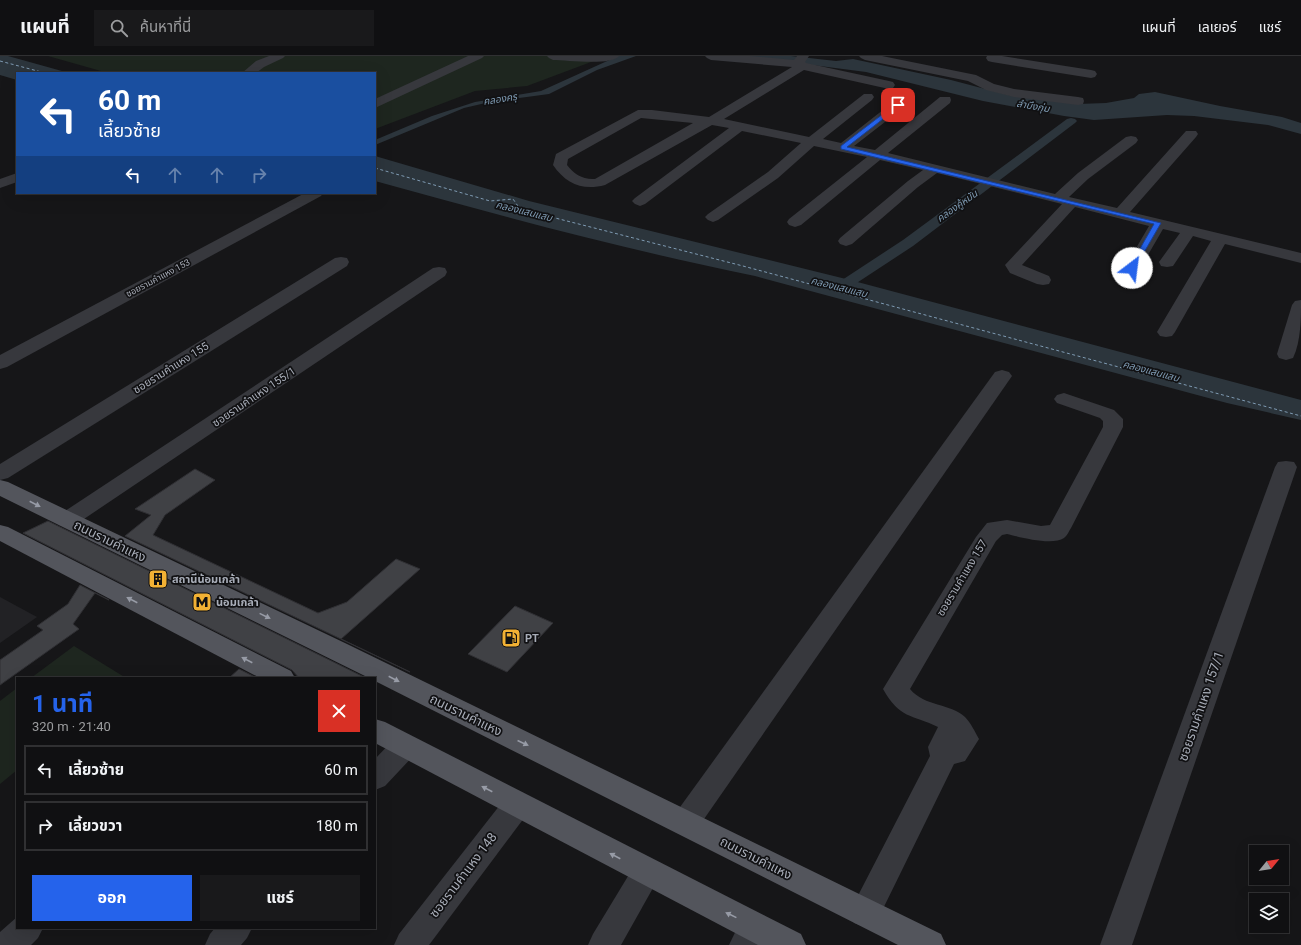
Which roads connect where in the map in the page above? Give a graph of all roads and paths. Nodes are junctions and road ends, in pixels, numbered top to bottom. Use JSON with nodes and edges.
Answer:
{"nodes":[{"id":1,"x":279,"y":56,"type":"edge"},
{"id":2,"x":478,"y":56,"type":"edge"},
{"id":3,"x":553,"y":56,"type":"edge"},
{"id":4,"x":613,"y":56,"type":"edge"},
{"id":5,"x":711,"y":56,"type":"edge"},
{"id":6,"x":865,"y":56,"type":"edge"},
{"id":7,"x":906,"y":60,"type":"edge"},
{"id":8,"x":801,"y":61,"type":"edge"},
{"id":9,"x":988,"y":67,"type":"edge"},
{"id":10,"x":249,"y":72,"type":"edge"},
{"id":11,"x":1091,"y":74,"type":"dead end"},
{"id":12,"x":889,"y":85,"type":"dead end"},
{"id":13,"x":868,"y":97,"type":"dead end"},
{"id":14,"x":945,"y":100,"type":"dead end"},
{"id":15,"x":1078,"y":101,"type":"dead end"},
{"id":16,"x":898,"y":105,"type":"dead end"},
{"id":17,"x":376,"y":110,"type":"edge"},
{"id":18,"x":709,"y":121,"type":"junction"},
{"id":19,"x":739,"y":127,"type":"junction"},
{"id":20,"x":1191,"y":134,"type":"dead end"},
{"id":21,"x":1131,"y":140,"type":"dead end"},
{"id":22,"x":812,"y":141,"type":"junction"},
{"id":23,"x":843,"y":148,"type":"junction"},
{"id":24,"x":878,"y":155,"type":"junction"},
{"id":25,"x":934,"y":169,"type":"junction"},
{"id":26,"x":16,"y":177,"type":"edge"},
{"id":27,"x":0,"y":184,"type":"edge"},
{"id":28,"x":314,"y":194,"type":"edge"},
{"id":29,"x":640,"y":201,"type":"dead end"},
{"id":30,"x":1065,"y":201,"type":"junction"},
{"id":31,"x":1120,"y":214,"type":"junction"},
{"id":32,"x":713,"y":217,"type":"dead end"},
{"id":33,"x":795,"y":222,"type":"dead end"},
{"id":34,"x":1158,"y":223,"type":"junction"},
{"id":35,"x":1189,"y":231,"type":"junction"},
{"id":36,"x":1220,"y":239,"type":"junction"},
{"id":37,"x":846,"y":241,"type":"dead end"},
{"id":38,"x":1301,"y":258,"type":"edge"},
{"id":39,"x":341,"y":262,"type":"dead end"},
{"id":40,"x":1167,"y":262,"type":"dead end"},
{"id":41,"x":439,"y":272,"type":"dead end"},
{"id":42,"x":1126,"y":279,"type":"dead end"},
{"id":43,"x":1043,"y":280,"type":"dead end"},
{"id":44,"x":1301,"y":305,"type":"edge"},
{"id":45,"x":1166,"y":332,"type":"dead end"},
{"id":46,"x":1286,"y":354,"type":"dead end"},
{"id":47,"x":0,"y":363,"type":"edge"},
{"id":48,"x":1002,"y":376,"type":"dead end"},
{"id":49,"x":1064,"y":399,"type":"dead end"},
{"id":50,"x":1286,"y":466,"type":"dead end"},
{"id":51,"x":0,"y":473,"type":"edge"},
{"id":52,"x":0,"y":487,"type":"edge"},
{"id":53,"x":67,"y":520,"type":"junction"},
{"id":54,"x":0,"y":532,"type":"edge"},
{"id":55,"x":280,"y":677,"type":"edge"},
{"id":56,"x":376,"y":731,"type":"edge"},
{"id":57,"x":405,"y":746,"type":"junction"},
{"id":58,"x":376,"y":777,"type":"edge"},
{"id":59,"x":517,"y":805,"type":"junction"},
{"id":60,"x":685,"y":823,"type":"junction"},
{"id":61,"x":647,"y":872,"type":"junction"},
{"id":62,"x":864,"y":913,"type":"junction"},
{"id":63,"x":26,"y":929,"type":"edge"},
{"id":64,"x":235,"y":929,"type":"edge"},
{"id":65,"x":750,"y":936,"type":"edge"},
{"id":66,"x":788,"y":944,"type":"edge"},
{"id":67,"x":9,"y":945,"type":"edge"},
{"id":68,"x":221,"y":945,"type":"edge"},
{"id":69,"x":410,"y":945,"type":"edge"},
{"id":70,"x":604,"y":945,"type":"edge"},
{"id":71,"x":930,"y":945,"type":"edge"},
{"id":72,"x":1116,"y":945,"type":"edge"}],
"edges":[{"from":1,"to":10,"type":"street"},
{"from":2,"to":17,"type":"street"},
{"from":3,"to":4,"type":"street"},
{"from":5,"to":8,"type":"street"},
{"from":6,"to":7,"type":"street"},
{"from":7,"to":9,"type":"street"},
{"from":8,"to":12,"type":"street"},
{"from":8,"to":18,"type":"street"},
{"from":9,"to":11,"type":"street"},
{"from":9,"to":15,"type":"street"},
{"from":13,"to":22,"type":"street"},
{"from":14,"to":24,"type":"street"},
{"from":16,"to":23,"type":"street"},
{"from":18,"to":18,"type":"street"},
{"from":18,"to":19,"type":"street"},
{"from":19,"to":22,"type":"street"},
{"from":19,"to":29,"type":"street"},
{"from":20,"to":31,"type":"street"},
{"from":21,"to":30,"type":"street"},
{"from":22,"to":23,"type":"street"},
{"from":22,"to":32,"type":"street"},
{"from":23,"to":24,"type":"street"},
{"from":24,"to":25,"type":"street"},
{"from":24,"to":33,"type":"street"},
{"from":25,"to":30,"type":"street"},
{"from":25,"to":37,"type":"street"},
{"from":26,"to":27,"type":"street"},
{"from":28,"to":47,"type":"street","name":"ซอยรามคำแหง 153"},
{"from":30,"to":31,"type":"street"},
{"from":30,"to":43,"type":"street"},
{"from":31,"to":34,"type":"street"},
{"from":34,"to":35,"type":"street"},
{"from":34,"to":42,"type":"street"},
{"from":35,"to":36,"type":"street"},
{"from":35,"to":40,"type":"street"},
{"from":36,"to":38,"type":"street"},
{"from":36,"to":45,"type":"street"},
{"from":39,"to":51,"type":"street","name":"ซอยรามคำแหง 155"},
{"from":41,"to":53,"type":"street","name":"ซอยรามคำแหง 155/1"},
{"from":44,"to":46,"type":"street"},
{"from":48,"to":60,"type":"street"},
{"from":49,"to":62,"type":"street","name":"ซอยรามคำแหง 157"},
{"from":50,"to":72,"type":"street","name":"ซอยรามคำแหง 157/1"},
{"from":52,"to":53,"type":"main road","name":"ถนนรามคำแหง","one_way":true},
{"from":53,"to":60,"type":"main road","name":"ถนนรามคำแหง","one_way":true},
{"from":55,"to":54,"type":"main road","one_way":true},
{"from":56,"to":57,"type":"main road"},
{"from":57,"to":58,"type":"street"},
{"from":59,"to":57,"type":"main road","one_way":true},
{"from":61,"to":59,"type":"main road","one_way":true},
{"from":59,"to":69,"type":"street","name":"ซอยรามคำแหง 148"},
{"from":60,"to":62,"type":"main road","name":"ถนนรามคำแหง"},
{"from":65,"to":61,"type":"main road","one_way":true},
{"from":61,"to":70,"type":"street"},
{"from":62,"to":71,"type":"main road","name":"ถนนรามคำแหง"},
{"from":63,"to":67,"type":"street"},
{"from":64,"to":68,"type":"street"},
{"from":65,"to":66,"type":"main road"}]}
